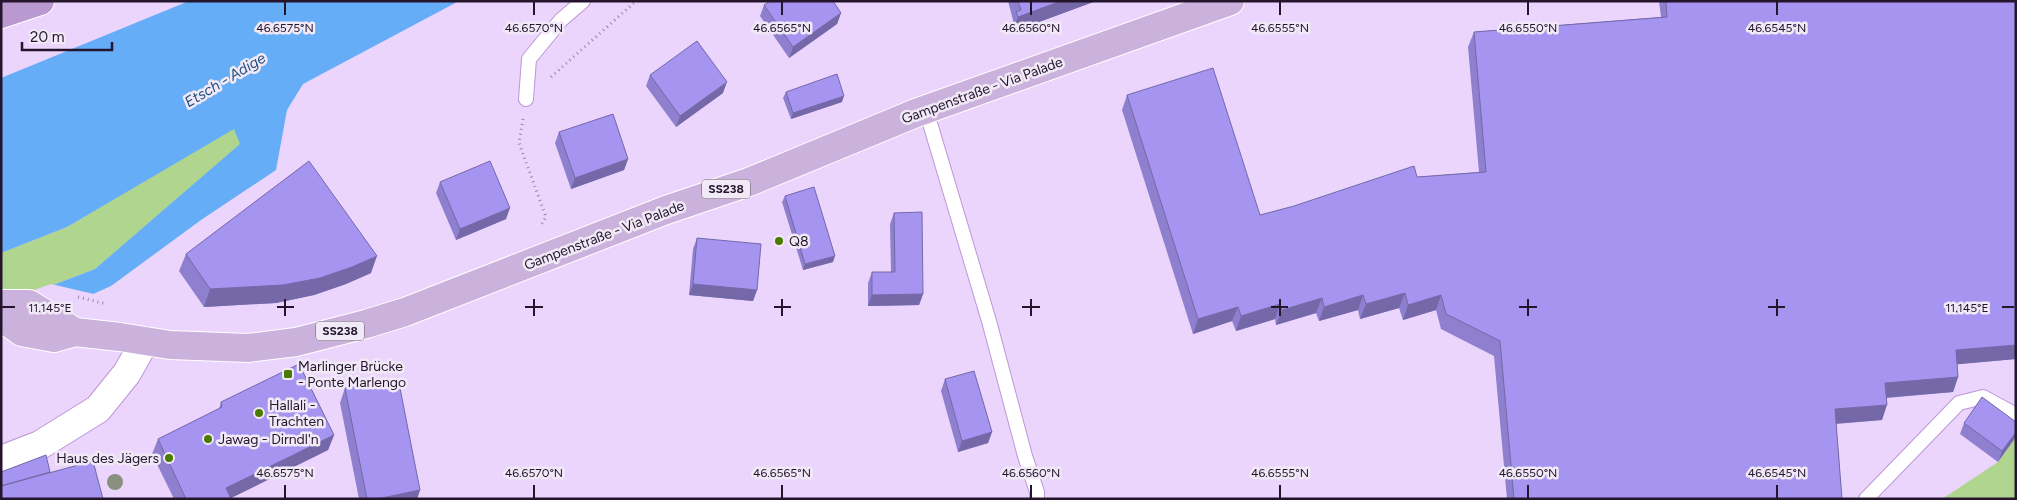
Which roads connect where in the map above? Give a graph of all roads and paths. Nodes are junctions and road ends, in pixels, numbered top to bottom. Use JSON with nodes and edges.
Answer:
{"nodes":[{"id":1,"x":40,"y":1,"type":"edge"},
{"id":2,"x":584,"y":1,"type":"edge"},
{"id":3,"x":636,"y":1,"type":"edge"},
{"id":4,"x":1230,"y":1,"type":"edge"},
{"id":5,"x":1,"y":14,"type":"edge"},
{"id":6,"x":526,"y":99,"type":"junction"},
{"id":7,"x":926,"y":110,"type":"junction"},
{"id":8,"x":536,"y":234,"type":"dead end"},
{"id":9,"x":1,"y":304,"type":"edge"},
{"id":10,"x":1,"y":317,"type":"edge"},
{"id":11,"x":66,"y":333,"type":"junction"},
{"id":12,"x":145,"y":341,"type":"junction"},
{"id":13,"x":2016,"y":416,"type":"edge"},
{"id":14,"x":1,"y":460,"type":"edge"},
{"id":15,"x":1037,"y":499,"type":"edge"},
{"id":16,"x":1866,"y":499,"type":"edge"}],
"edges":[{"from":1,"to":5,"type":"highway"},
{"from":2,"to":6,"type":"lane"},
{"from":3,"to":6,"type":"path"},
{"from":4,"to":7,"type":"main road","name":"Gampenstraße - Via Palade","number":"SS238"},
{"from":6,"to":8,"type":"path"},
{"from":7,"to":12,"type":"main road","name":"Gampenstraße - Via Palade","number":"SS238"},
{"from":7,"to":15,"type":"lane"},
{"from":9,"to":11,"type":"main road","name":"Gampenstraße - Via Palade","number":"SS238"},
{"from":10,"to":11,"type":"main road","name":"Gampenstraße - Via Palade","number":"SS238"},
{"from":11,"to":12,"type":"main road","name":"Gampenstraße - Via Palade","number":"SS238"},
{"from":12,"to":14,"type":"street"},
{"from":13,"to":16,"type":"lane"}]}
